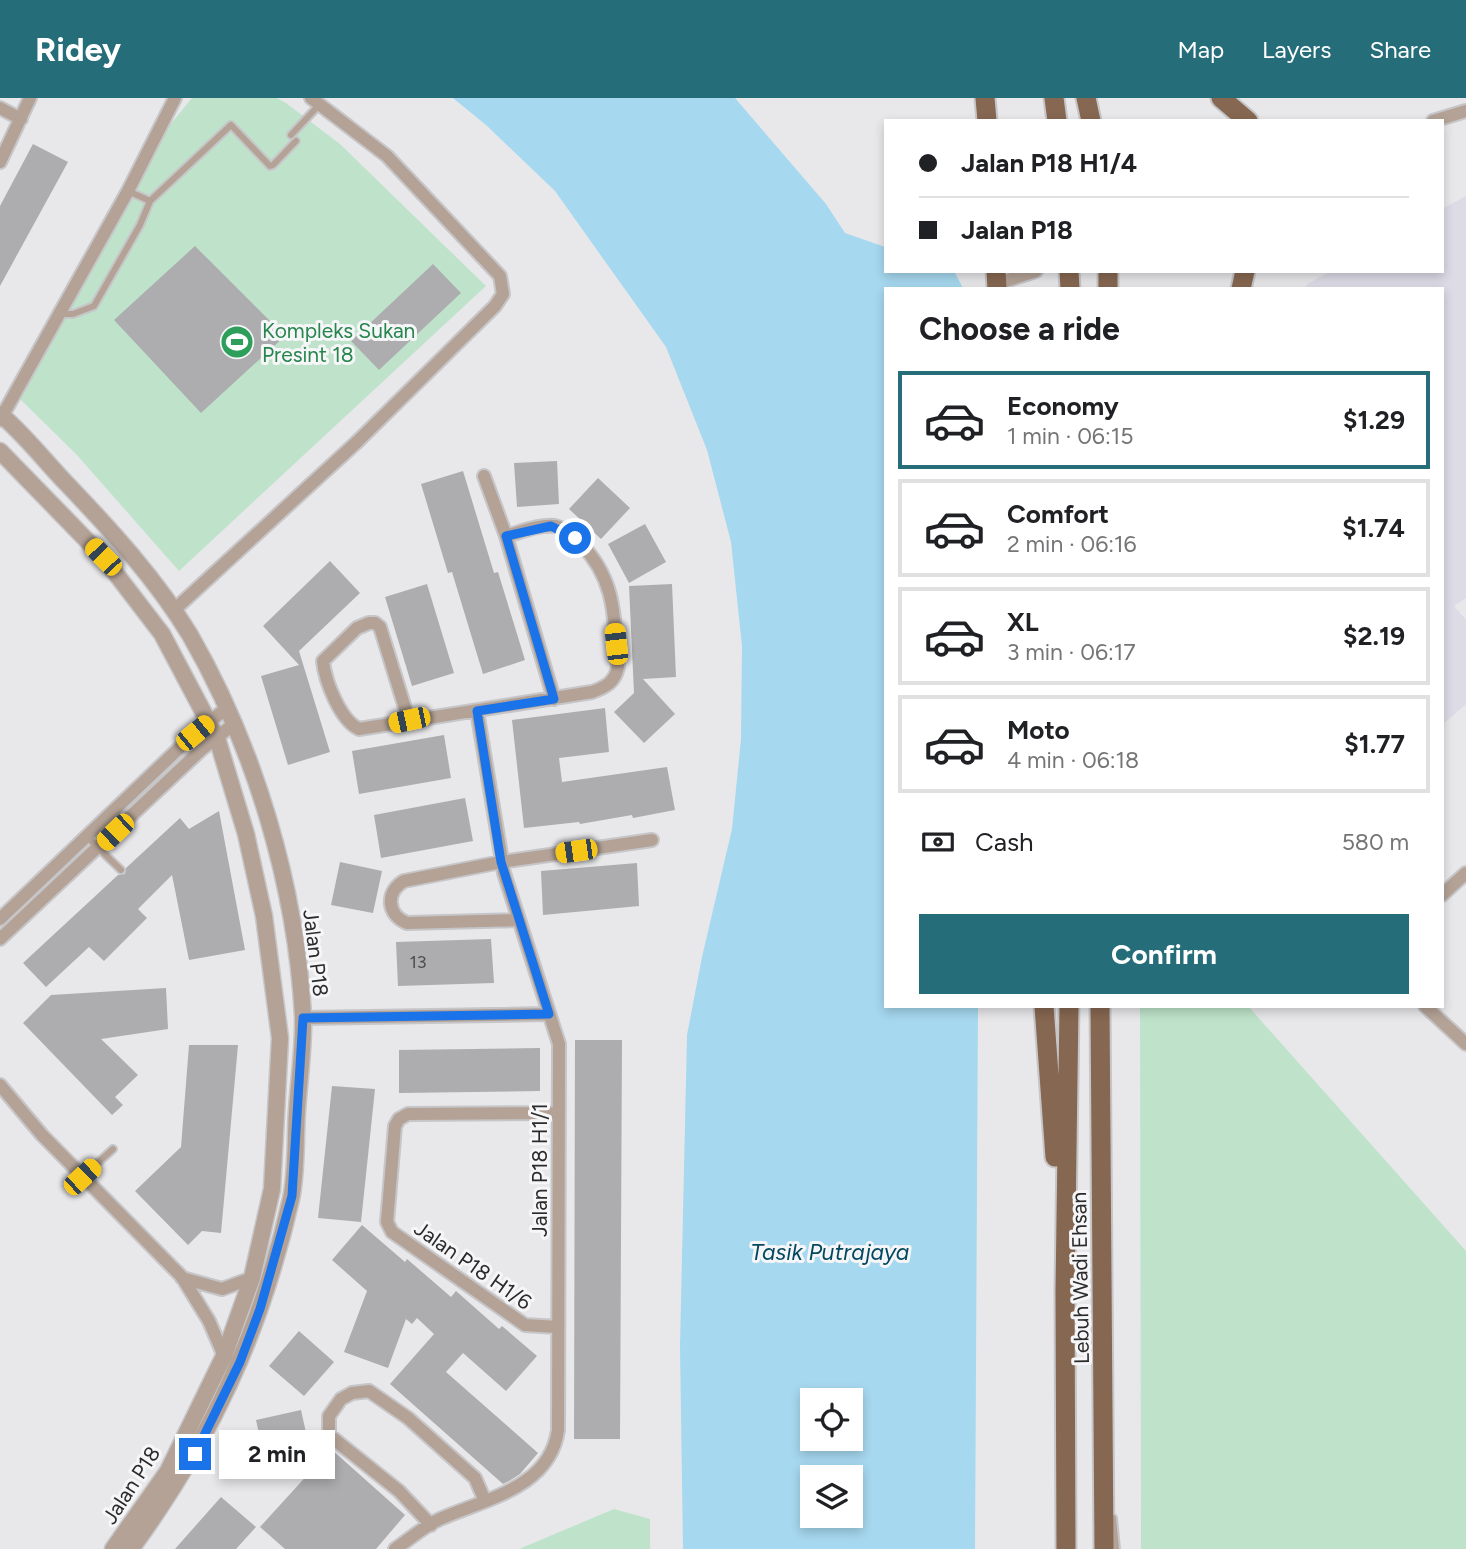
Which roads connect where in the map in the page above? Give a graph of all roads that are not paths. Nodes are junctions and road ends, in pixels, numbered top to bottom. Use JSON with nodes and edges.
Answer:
{"nodes":[{"id":1,"x":30,"y":98,"type":"edge"},
{"id":2,"x":175,"y":98,"type":"edge"},
{"id":3,"x":985,"y":98,"type":"edge"},
{"id":4,"x":1054,"y":98,"type":"edge"},
{"id":5,"x":1086,"y":98,"type":"edge"},
{"id":6,"x":1221,"y":98,"type":"edge"},
{"id":7,"x":316,"y":101,"type":"edge"},
{"id":8,"x":0,"y":108,"type":"edge"},
{"id":9,"x":1462,"y":113,"type":"edge"},
{"id":10,"x":21,"y":119,"type":"junction"},
{"id":11,"x":987,"y":119,"type":"edge"},
{"id":12,"x":1057,"y":119,"type":"edge"},
{"id":13,"x":1091,"y":119,"type":"edge"},
{"id":14,"x":1246,"y":119,"type":"edge"},
{"id":15,"x":1440,"y":119,"type":"edge"},
{"id":16,"x":1444,"y":126,"type":"edge"},
{"id":17,"x":0,"y":162,"type":"edge"},
{"id":18,"x":128,"y":191,"type":"junction"},
{"id":19,"x":150,"y":201,"type":"junction"},
{"id":20,"x":1028,"y":273,"type":"edge"},
{"id":21,"x":996,"y":281,"type":"edge"},
{"id":22,"x":60,"y":314,"type":"junction"},
{"id":23,"x":1,"y":417,"type":"edge"},
{"id":24,"x":0,"y":451,"type":"edge"},
{"id":25,"x":484,"y":476,"type":"dead end"},
{"id":26,"x":506,"y":536,"type":"junction"},
{"id":27,"x":173,"y":611,"type":"junction"},
{"id":28,"x":554,"y":699,"type":"junction"},
{"id":29,"x":228,"y":708,"type":"junction"},
{"id":30,"x":477,"y":711,"type":"junction"},
{"id":31,"x":409,"y":720,"type":"junction"},
{"id":32,"x":209,"y":722,"type":"junction"},
{"id":33,"x":234,"y":724,"type":"junction"},
{"id":34,"x":217,"y":738,"type":"junction"},
{"id":35,"x":86,"y":836,"type":"junction"},
{"id":36,"x":652,"y":840,"type":"dead end"},
{"id":37,"x":98,"y":848,"type":"junction"},
{"id":38,"x":501,"y":862,"type":"junction"},
{"id":39,"x":121,"y":870,"type":"dead end"},
{"id":40,"x":1466,"y":873,"type":"edge"},
{"id":41,"x":1444,"y":893,"type":"edge"},
{"id":42,"x":0,"y":919,"type":"edge"},
{"id":43,"x":517,"y":920,"type":"junction"},
{"id":44,"x":0,"y":939,"type":"edge"},
{"id":45,"x":1044,"y":1008,"type":"edge"},
{"id":46,"x":1069,"y":1008,"type":"edge"},
{"id":47,"x":1100,"y":1008,"type":"edge"},
{"id":48,"x":1107,"y":1008,"type":"edge"},
{"id":49,"x":1427,"y":1008,"type":"edge"},
{"id":50,"x":549,"y":1014,"type":"junction"},
{"id":51,"x":303,"y":1018,"type":"junction"},
{"id":52,"x":1466,"y":1044,"type":"edge"},
{"id":53,"x":1100,"y":1075,"type":"junction"},
{"id":54,"x":0,"y":1086,"type":"edge"},
{"id":55,"x":0,"y":1097,"type":"edge"},
{"id":56,"x":558,"y":1113,"type":"junction"},
{"id":57,"x":42,"y":1135,"type":"junction"},
{"id":58,"x":113,"y":1149,"type":"dead end"},
{"id":59,"x":82,"y":1177,"type":"junction"},
{"id":60,"x":182,"y":1278,"type":"junction"},
{"id":61,"x":251,"y":1278,"type":"junction"},
{"id":62,"x":1065,"y":1291,"type":"junction"},
{"id":63,"x":558,"y":1327,"type":"junction"},
{"id":64,"x":224,"y":1356,"type":"junction"},
{"id":65,"x":1105,"y":1454,"type":"junction"},
{"id":66,"x":485,"y":1501,"type":"junction"},
{"id":67,"x":431,"y":1525,"type":"junction"},
{"id":68,"x":113,"y":1549,"type":"edge"},
{"id":69,"x":131,"y":1549,"type":"edge"},
{"id":70,"x":395,"y":1549,"type":"edge"},
{"id":71,"x":1066,"y":1549,"type":"edge"},
{"id":72,"x":1104,"y":1549,"type":"edge"},
{"id":73,"x":1116,"y":1549,"type":"edge"}],
"edges":[{"from":1,"to":10,"type":"street"},
{"from":2,"to":18,"type":"street"},
{"from":3,"to":11,"type":"main road"},
{"from":4,"to":12,"type":"main road"},
{"from":5,"to":13,"type":"main road"},
{"from":6,"to":14,"type":"main road"},
{"from":7,"to":19,"type":"lane"},
{"from":7,"to":27,"type":"street"},
{"from":8,"to":10,"type":"street"},
{"from":9,"to":15,"type":"street"},
{"from":9,"to":16,"type":"street"},
{"from":10,"to":17,"type":"street"},
{"from":18,"to":19,"type":"lane"},
{"from":18,"to":22,"type":"street"},
{"from":19,"to":22,"type":"lane"},
{"from":20,"to":21,"type":"street"},
{"from":22,"to":23,"type":"street"},
{"from":23,"to":27,"type":"street","name":"Jalan P18"},
{"from":24,"to":32,"type":"street","name":"Jalan P18"},
{"from":25,"to":26,"type":"street"},
{"from":26,"to":28,"type":"street"},
{"from":26,"to":28,"type":"street"},
{"from":27,"to":29,"type":"street","name":"Jalan P18"},
{"from":28,"to":30,"type":"street"},
{"from":29,"to":32,"type":"street"},
{"from":29,"to":33,"type":"street","name":"Jalan P18"},
{"from":30,"to":31,"type":"street"},
{"from":30,"to":38,"type":"street","name":"Jalan P18 H1/1"},
{"from":31,"to":31,"type":"street"},
{"from":32,"to":34,"type":"street","name":"Jalan P18"},
{"from":32,"to":35,"type":"street"},
{"from":33,"to":34,"type":"street"},
{"from":33,"to":51,"type":"street","name":"Jalan P18"},
{"from":34,"to":37,"type":"street"},
{"from":34,"to":61,"type":"street","name":"Jalan P18"},
{"from":35,"to":37,"type":"lane"},
{"from":35,"to":42,"type":"street"},
{"from":36,"to":38,"type":"street"},
{"from":37,"to":39,"type":"lane"},
{"from":37,"to":44,"type":"street"},
{"from":38,"to":43,"type":"street","name":"Jalan P18 H1/1"},
{"from":38,"to":43,"type":"street"},
{"from":40,"to":41,"type":"street"},
{"from":43,"to":50,"type":"street","name":"Jalan P18 H1/1"},
{"from":45,"to":62,"type":"main road"},
{"from":46,"to":62,"type":"main road","name":"Lebuh Wadi Ehsan"},
{"from":47,"to":53,"type":"main road","name":"Lebuh Wadi Ehsan"},
{"from":48,"to":53,"type":"main road"},
{"from":49,"to":52,"type":"street"},
{"from":50,"to":51,"type":"street"},
{"from":50,"to":56,"type":"street","name":"Jalan P18 H1/1"},
{"from":51,"to":69,"type":"street","name":"Jalan P18"},
{"from":53,"to":65,"type":"main road","name":"Lebuh Wadi Ehsan"},
{"from":54,"to":57,"type":"street"},
{"from":55,"to":57,"type":"street"},
{"from":56,"to":63,"type":"street","name":"Jalan P18 H1/1"},
{"from":56,"to":63,"type":"street","name":"Jalan P18 H1/6"},
{"from":57,"to":59,"type":"street"},
{"from":58,"to":59,"type":"lane"},
{"from":59,"to":60,"type":"street"},
{"from":60,"to":61,"type":"street"},
{"from":60,"to":64,"type":"street"},
{"from":61,"to":64,"type":"street","name":"Jalan P18"},
{"from":62,"to":71,"type":"main road","name":"Lebuh Wadi Ehsan"},
{"from":63,"to":66,"type":"street","name":"Jalan P18 H1/1"},
{"from":64,"to":68,"type":"street","name":"Jalan P18"},
{"from":65,"to":72,"type":"main road","name":"Lebuh Wadi Ehsan"},
{"from":65,"to":73,"type":"lane"},
{"from":66,"to":67,"type":"street","name":"Jalan P18 H1/1"},
{"from":66,"to":67,"type":"street"},
{"from":67,"to":70,"type":"street","name":"Jalan P18 H1/1"}]}
